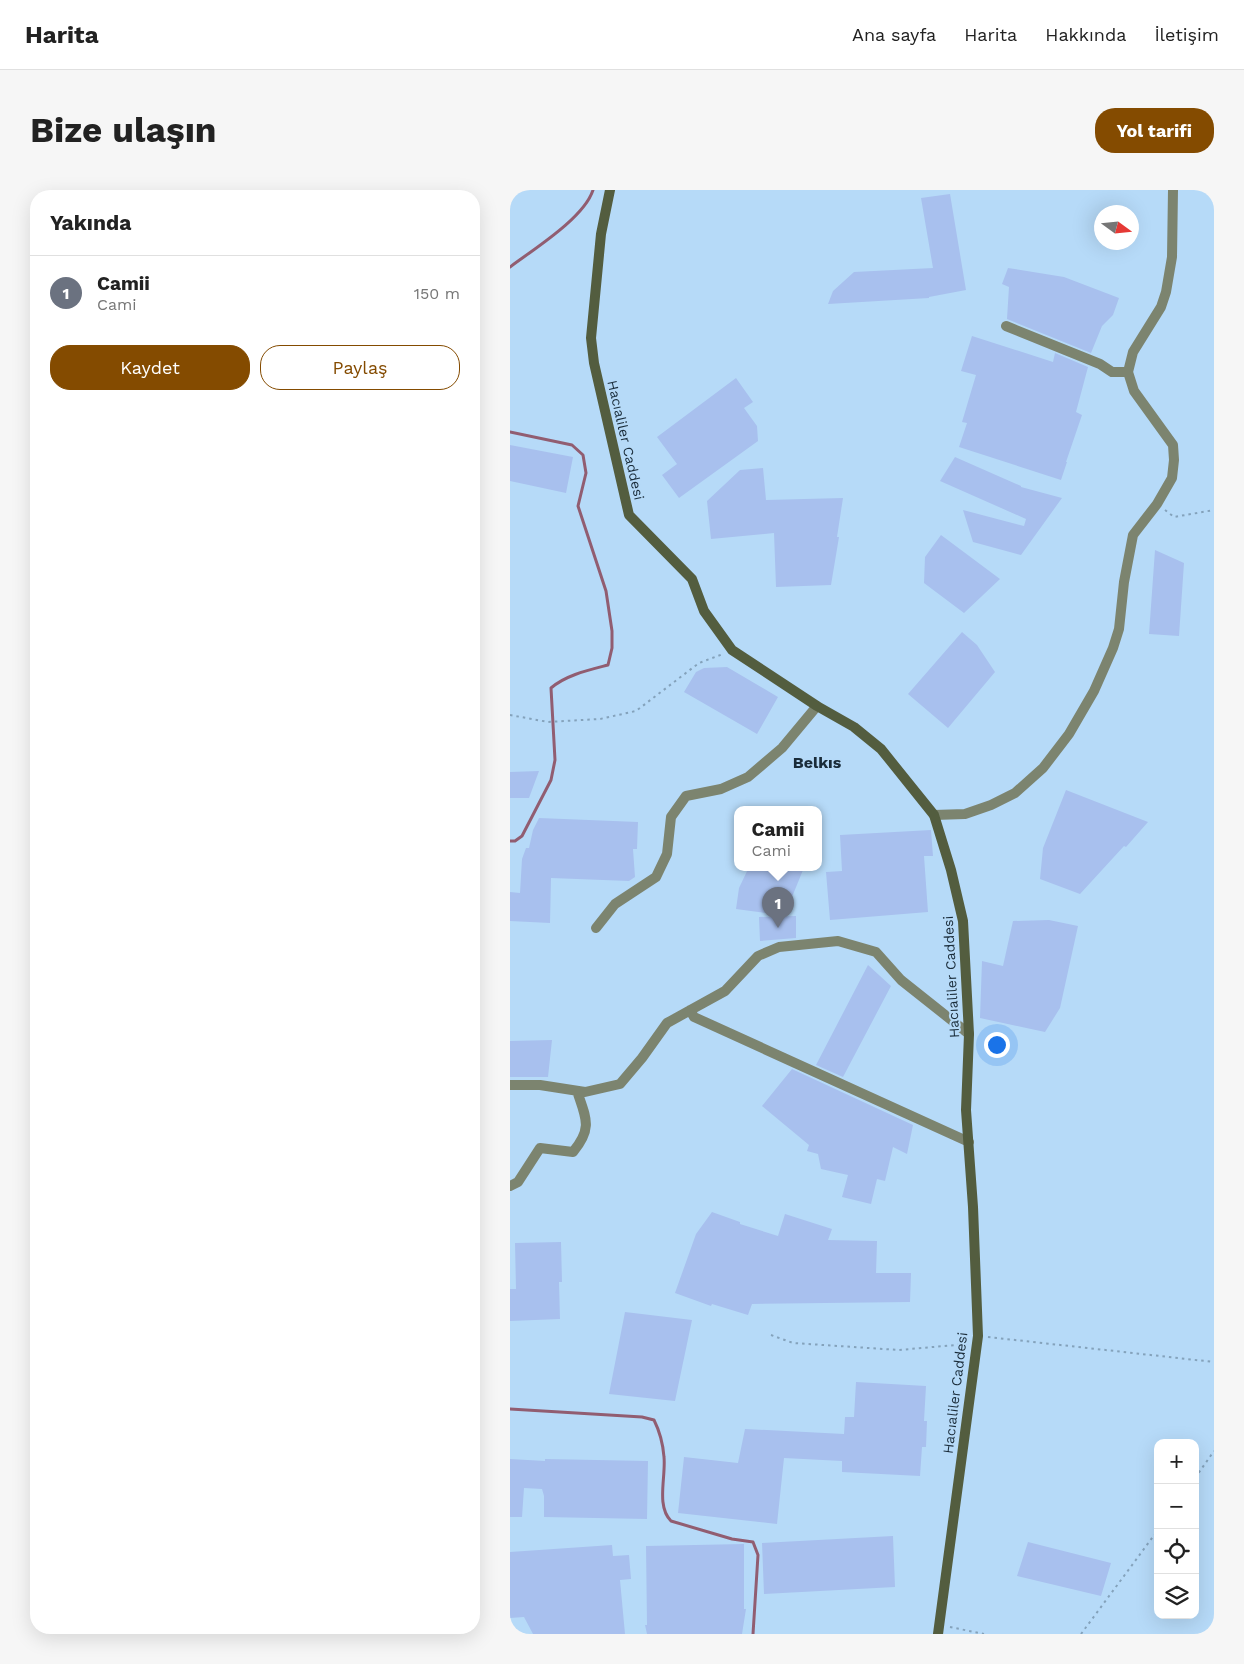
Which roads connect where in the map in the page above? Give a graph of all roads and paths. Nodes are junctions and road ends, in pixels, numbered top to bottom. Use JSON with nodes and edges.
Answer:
{"nodes":[{"id":1,"x":610,"y":190,"type":"edge"},
{"id":2,"x":1173,"y":190,"type":"edge"},
{"id":3,"x":1006,"y":326,"type":"dead end"},
{"id":4,"x":1128,"y":372,"type":"junction"},
{"id":5,"x":1157,"y":504,"type":"junction"},
{"id":6,"x":1214,"y":510,"type":"edge"},
{"id":7,"x":732,"y":650,"type":"junction"},
{"id":8,"x":817,"y":706,"type":"junction"},
{"id":9,"x":510,"y":715,"type":"edge"},
{"id":10,"x":934,"y":815,"type":"junction"},
{"id":11,"x":596,"y":928,"type":"dead end"},
{"id":12,"x":690,"y":1010,"type":"junction"},
{"id":13,"x":969,"y":1034,"type":"junction"},
{"id":14,"x":510,"y":1085,"type":"edge"},
{"id":15,"x":577,"y":1091,"type":"junction"},
{"id":16,"x":969,"y":1142,"type":"junction"},
{"id":17,"x":510,"y":1186,"type":"edge"},
{"id":18,"x":771,"y":1335,"type":"dead end"},
{"id":19,"x":977,"y":1340,"type":"junction"},
{"id":20,"x":1214,"y":1362,"type":"edge"},
{"id":21,"x":1214,"y":1451,"type":"edge"},
{"id":22,"x":1199,"y":1472,"type":"edge"},
{"id":23,"x":1154,"y":1535,"type":"edge"},
{"id":24,"x":938,"y":1629,"type":"edge"},
{"id":25,"x":984,"y":1634,"type":"edge"},
{"id":26,"x":1081,"y":1634,"type":"edge"}],
"edges":[{"from":1,"to":7,"type":"street","name":"Hacıaliler Caddesi"},
{"from":2,"to":4,"type":"street"},
{"from":3,"to":4,"type":"street"},
{"from":4,"to":5,"type":"street"},
{"from":5,"to":6,"type":"path"},
{"from":5,"to":10,"type":"street"},
{"from":7,"to":8,"type":"street","name":"Hacıaliler Caddesi"},
{"from":7,"to":9,"type":"path"},
{"from":8,"to":10,"type":"street","name":"Hacıaliler Caddesi"},
{"from":8,"to":11,"type":"street"},
{"from":10,"to":13,"type":"street","name":"Hacıaliler Caddesi"},
{"from":12,"to":13,"type":"street"},
{"from":12,"to":15,"type":"street"},
{"from":12,"to":16,"type":"street"},
{"from":13,"to":16,"type":"street","name":"Hacıaliler Caddesi"},
{"from":14,"to":15,"type":"street"},
{"from":15,"to":17,"type":"street"},
{"from":16,"to":19,"type":"street","name":"Hacıaliler Caddesi"},
{"from":18,"to":19,"type":"path"},
{"from":19,"to":20,"type":"path"},
{"from":19,"to":24,"type":"street","name":"Hacıaliler Caddesi"},
{"from":21,"to":22,"type":"path"},
{"from":23,"to":26,"type":"path"},
{"from":24,"to":25,"type":"path"}]}
